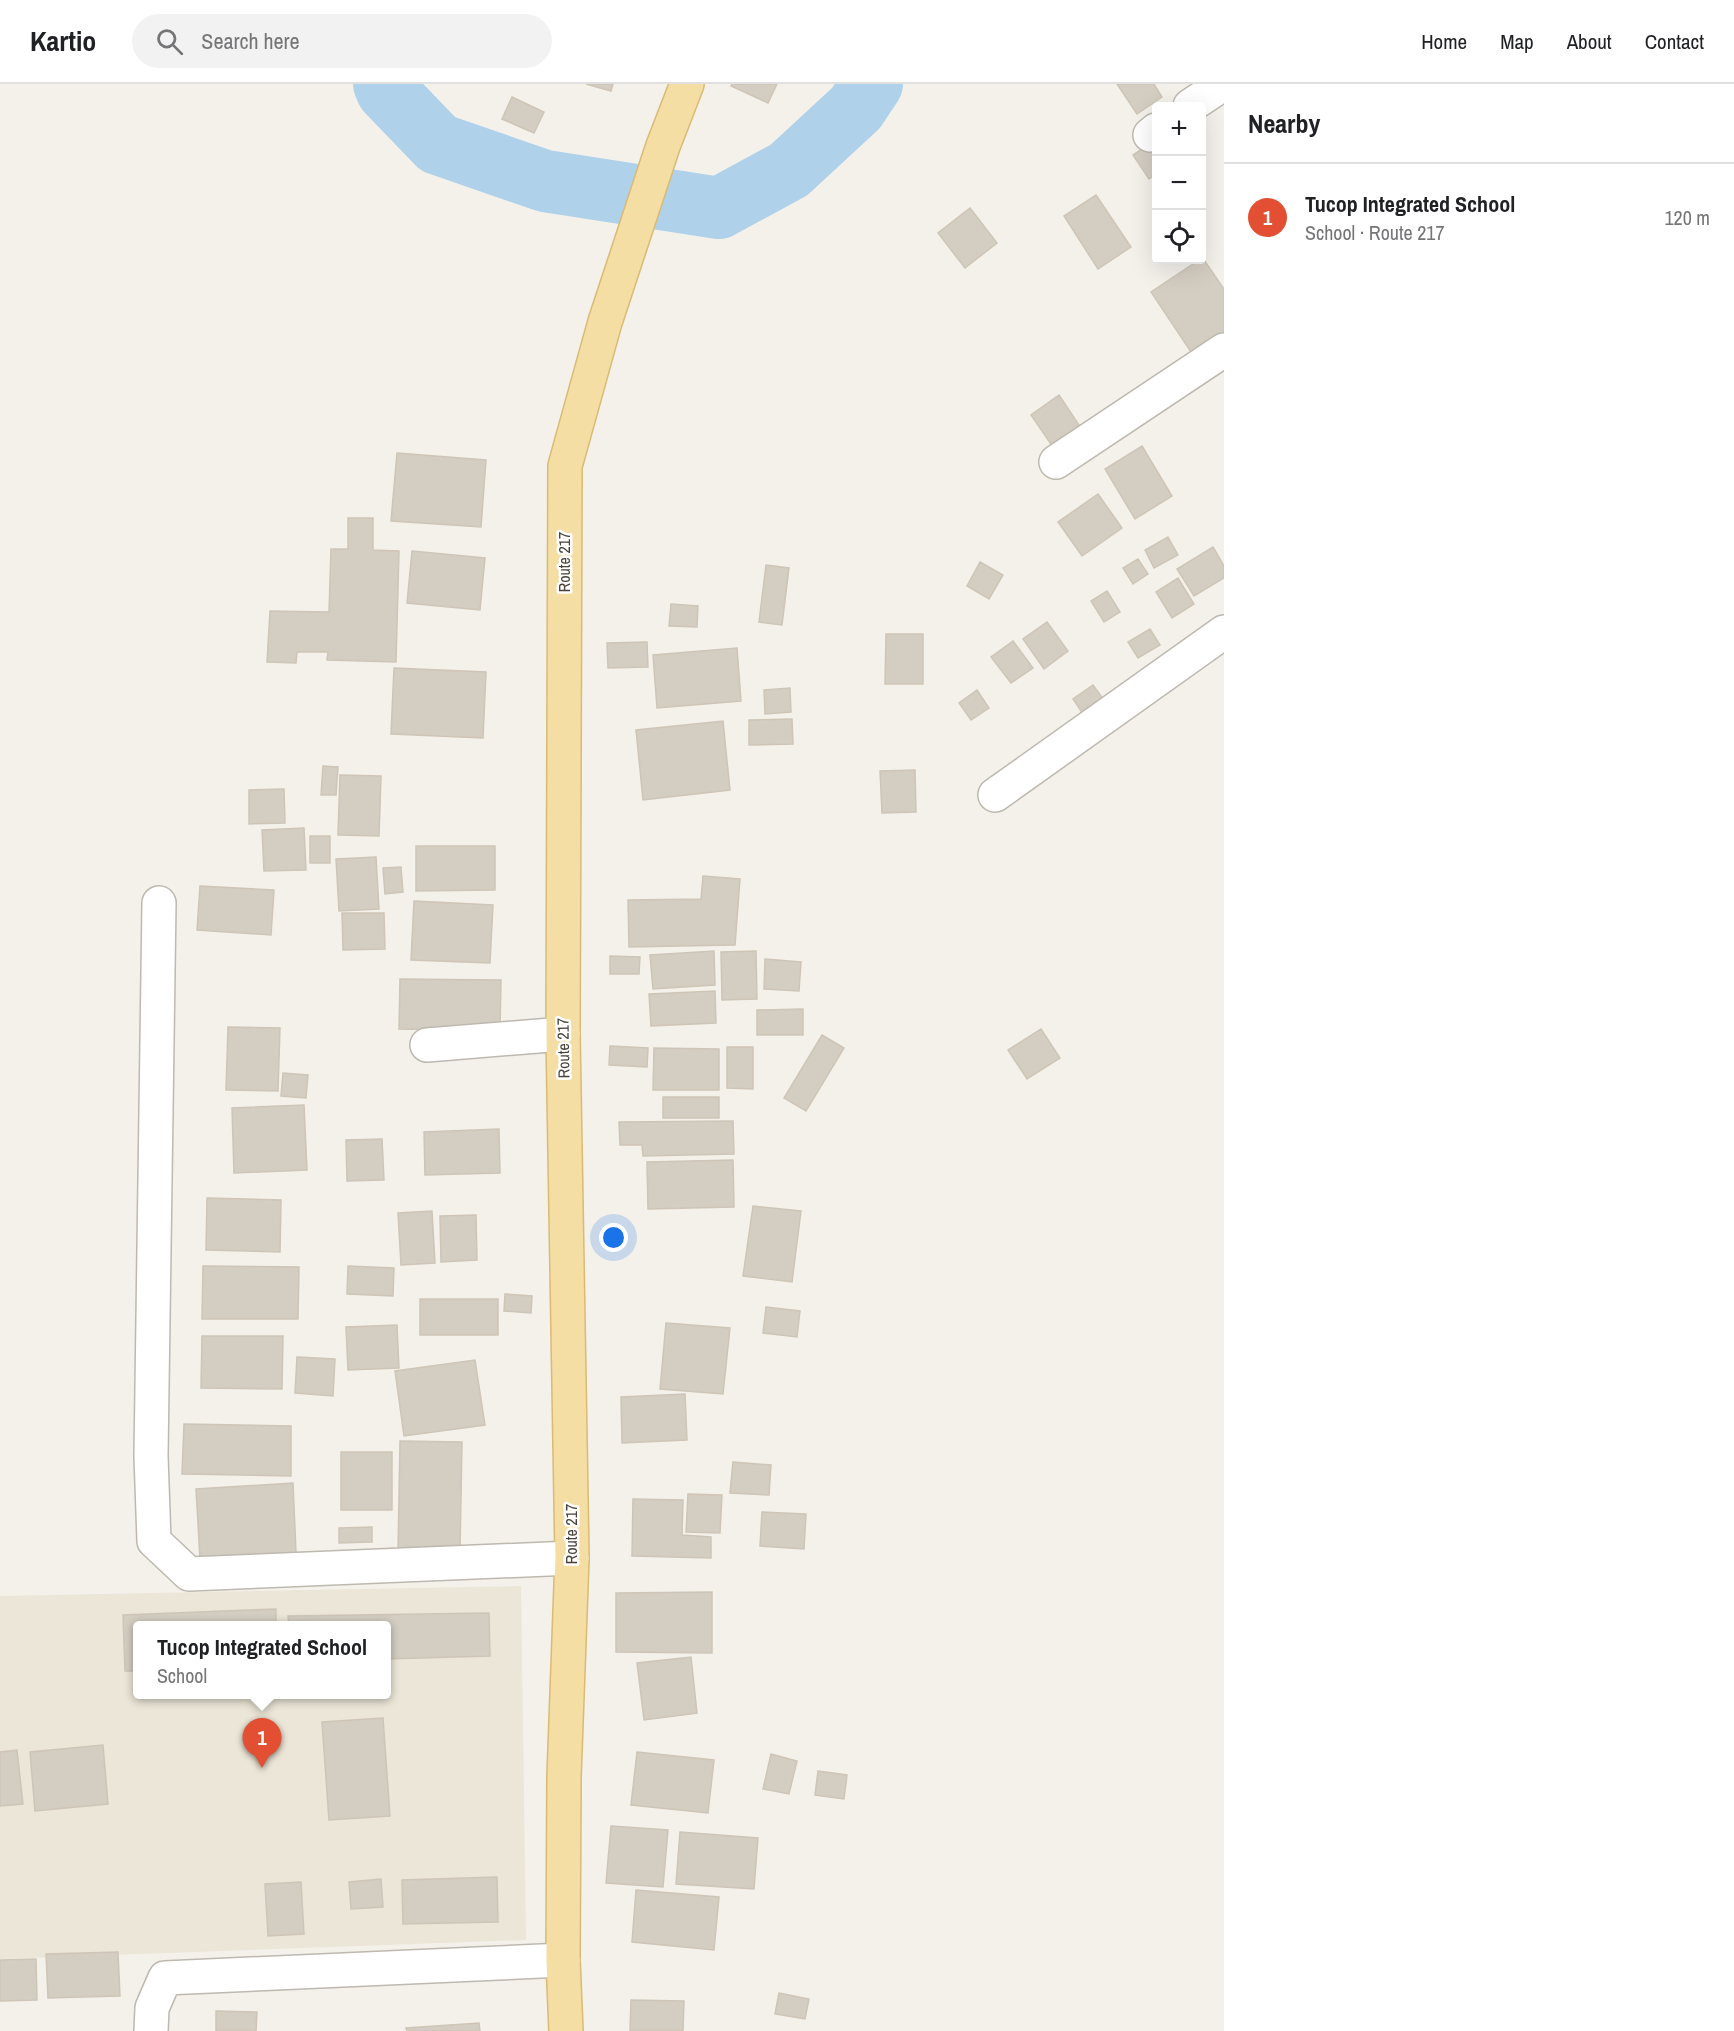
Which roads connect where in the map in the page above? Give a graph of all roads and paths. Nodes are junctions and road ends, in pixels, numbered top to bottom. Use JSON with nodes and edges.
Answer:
{"nodes":[{"id":1,"x":687,"y":84,"type":"edge"},
{"id":2,"x":1223,"y":84,"type":"edge"},
{"id":3,"x":1196,"y":102,"type":"edge"},
{"id":4,"x":1224,"y":350,"type":"edge"},
{"id":5,"x":1056,"y":462,"type":"dead end"},
{"id":6,"x":1224,"y":632,"type":"edge"},
{"id":7,"x":995,"y":795,"type":"dead end"},
{"id":8,"x":159,"y":903,"type":"dead end"},
{"id":9,"x":563,"y":1034,"type":"junction"},
{"id":10,"x":426,"y":1045,"type":"dead end"},
{"id":11,"x":572,"y":1557,"type":"junction"},
{"id":12,"x":563,"y":1960,"type":"junction"},
{"id":13,"x":151,"y":2031,"type":"edge"},
{"id":14,"x":566,"y":2031,"type":"edge"}],
"edges":[{"from":1,"to":9,"type":"main road","name":"Route 217"},
{"from":2,"to":3,"type":"street"},
{"from":4,"to":5,"type":"street"},
{"from":6,"to":7,"type":"street"},
{"from":8,"to":11,"type":"street"},
{"from":9,"to":10,"type":"street"},
{"from":9,"to":11,"type":"main road","name":"Route 217"},
{"from":11,"to":12,"type":"main road","name":"Route 217"},
{"from":12,"to":13,"type":"street"},
{"from":12,"to":14,"type":"main road","name":"Route 217"}]}
